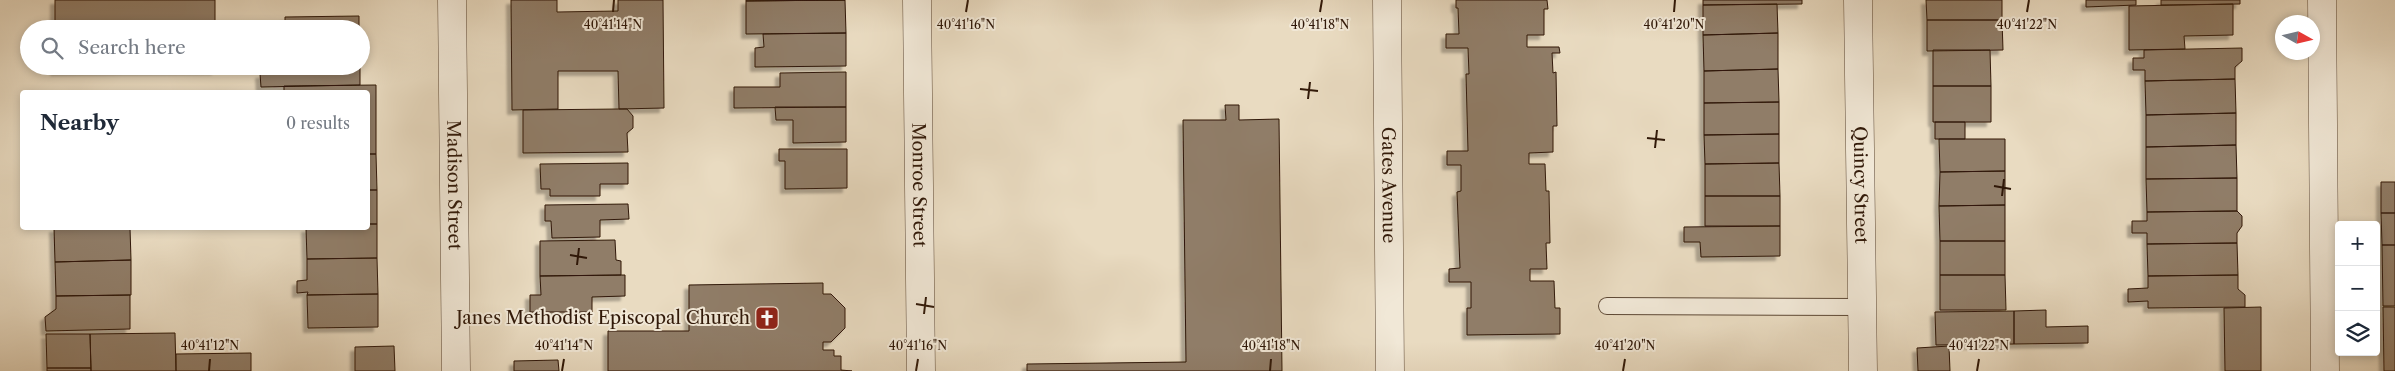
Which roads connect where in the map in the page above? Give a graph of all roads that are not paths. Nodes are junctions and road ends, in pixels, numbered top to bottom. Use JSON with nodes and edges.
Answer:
{"nodes":[{"id":1,"x":452,"y":0,"type":"edge"},
{"id":2,"x":917,"y":0,"type":"edge"},
{"id":3,"x":1387,"y":0,"type":"edge"},
{"id":4,"x":1858,"y":0,"type":"edge"},
{"id":5,"x":2322,"y":0,"type":"edge"},
{"id":6,"x":1607,"y":306,"type":"dead end"},
{"id":7,"x":1864,"y":307,"type":"junction"},
{"id":8,"x":456,"y":371,"type":"edge"},
{"id":9,"x":921,"y":371,"type":"edge"},
{"id":10,"x":1390,"y":371,"type":"edge"},
{"id":11,"x":1863,"y":371,"type":"edge"},
{"id":12,"x":2324,"y":371,"type":"edge"}],
"edges":[{"from":1,"to":8,"type":"street","name":"Madison Street"},
{"from":2,"to":9,"type":"street","name":"Monroe Street"},
{"from":3,"to":10,"type":"street","name":"Gates Avenue"},
{"from":4,"to":7,"type":"street","name":"Quincy Street"},
{"from":5,"to":12,"type":"street"},
{"from":6,"to":7,"type":"lane"},
{"from":7,"to":11,"type":"street","name":"Quincy Street"}]}
